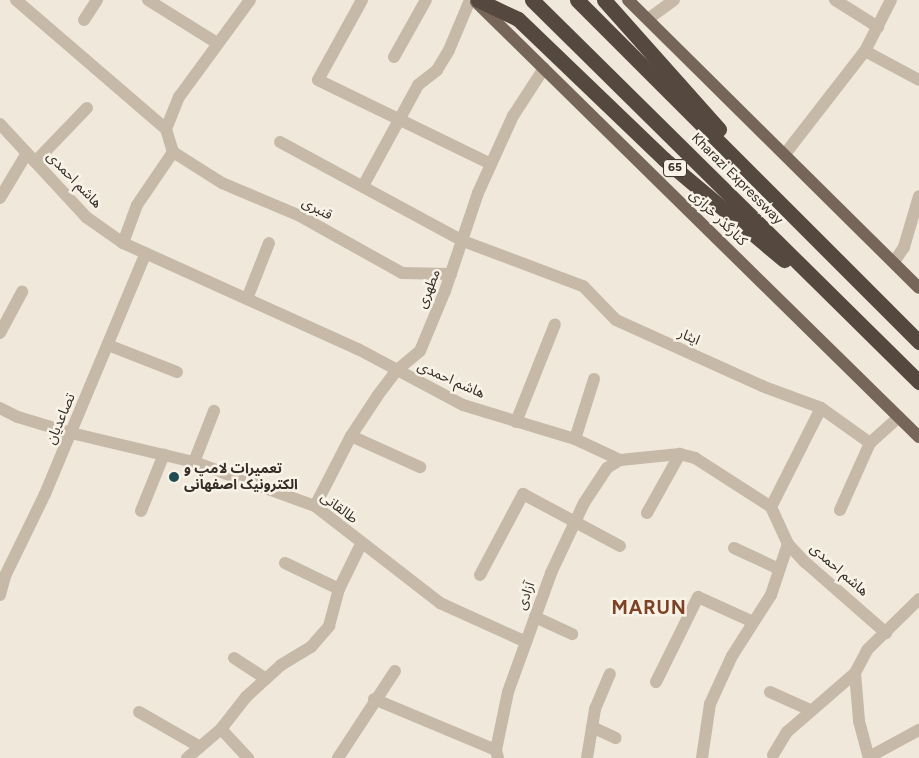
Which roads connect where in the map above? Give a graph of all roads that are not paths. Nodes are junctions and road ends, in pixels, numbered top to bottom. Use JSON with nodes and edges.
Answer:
{"nodes":[{"id":1,"x":16,"y":0,"type":"edge"},
{"id":2,"x":97,"y":0,"type":"edge"},
{"id":3,"x":148,"y":0,"type":"edge"},
{"id":4,"x":250,"y":0,"type":"edge"},
{"id":5,"x":362,"y":0,"type":"edge"},
{"id":6,"x":426,"y":0,"type":"edge"},
{"id":7,"x":470,"y":0,"type":"edge"},
{"id":8,"x":476,"y":0,"type":"edge"},
{"id":9,"x":532,"y":0,"type":"edge"},
{"id":10,"x":577,"y":0,"type":"edge"},
{"id":11,"x":604,"y":0,"type":"edge"},
{"id":12,"x":628,"y":0,"type":"edge"},
{"id":13,"x":674,"y":0,"type":"edge"},
{"id":14,"x":835,"y":0,"type":"edge"},
{"id":15,"x":891,"y":0,"type":"edge"},
{"id":16,"x":648,"y":19,"type":"junction"},
{"id":17,"x":84,"y":20,"type":"dead end"},
{"id":18,"x":878,"y":27,"type":"junction"},
{"id":19,"x":217,"y":43,"type":"junction"},
{"id":20,"x":865,"y":51,"type":"junction"},
{"id":21,"x":394,"y":57,"type":"dead end"},
{"id":22,"x":544,"y":68,"type":"junction"},
{"id":23,"x":919,"y":80,"type":"edge"},
{"id":24,"x":87,"y":108,"type":"dead end"},
{"id":25,"x":398,"y":119,"type":"junction"},
{"id":26,"x":0,"y":124,"type":"edge"},
{"id":27,"x":166,"y":129,"type":"junction"},
{"id":28,"x":280,"y":142,"type":"dead end"},
{"id":29,"x":173,"y":152,"type":"junction"},
{"id":30,"x":785,"y":154,"type":"junction"},
{"id":31,"x":31,"y":158,"type":"junction"},
{"id":32,"x":491,"y":164,"type":"junction"},
{"id":33,"x":362,"y":186,"type":"junction"},
{"id":34,"x":919,"y":196,"type":"edge"},
{"id":35,"x":0,"y":198,"type":"edge"},
{"id":36,"x":917,"y":216,"type":"edge"},
{"id":37,"x":800,"y":223,"type":"junction"},
{"id":38,"x":463,"y":241,"type":"junction"},
{"id":39,"x":123,"y":242,"type":"junction"},
{"id":40,"x":269,"y":243,"type":"dead end"},
{"id":41,"x":146,"y":253,"type":"junction"},
{"id":42,"x":894,"y":262,"type":"junction"},
{"id":43,"x":451,"y":274,"type":"junction"},
{"id":44,"x":919,"y":288,"type":"edge"},
{"id":45,"x":22,"y":292,"type":"dead end"},
{"id":46,"x":247,"y":299,"type":"junction"},
{"id":47,"x":554,"y":324,"type":"dead end"},
{"id":48,"x":0,"y":333,"type":"edge"},
{"id":49,"x":874,"y":337,"type":"junction"},
{"id":50,"x":919,"y":342,"type":"edge"},
{"id":51,"x":108,"y":345,"type":"junction"},
{"id":52,"x":177,"y":372,"type":"dead end"},
{"id":53,"x":396,"y":372,"type":"junction"},
{"id":54,"x":594,"y":379,"type":"dead end"},
{"id":55,"x":919,"y":382,"type":"edge"},
{"id":56,"x":0,"y":408,"type":"edge"},
{"id":57,"x":821,"y":408,"type":"junction"},
{"id":58,"x":214,"y":411,"type":"dead end"},
{"id":59,"x":899,"y":417,"type":"junction"},
{"id":60,"x":516,"y":422,"type":"junction"},
{"id":61,"x":71,"y":433,"type":"junction"},
{"id":62,"x":351,"y":436,"type":"junction"},
{"id":63,"x":919,"y":437,"type":"edge"},
{"id":64,"x":575,"y":439,"type":"junction"},
{"id":65,"x":870,"y":443,"type":"junction"},
{"id":66,"x":164,"y":454,"type":"junction"},
{"id":67,"x":680,"y":454,"type":"junction"},
{"id":68,"x":620,"y":460,"type":"junction"},
{"id":69,"x":194,"y":462,"type":"junction"},
{"id":70,"x":420,"y":467,"type":"dead end"},
{"id":71,"x":315,"y":506,"type":"junction"},
{"id":72,"x":771,"y":507,"type":"junction"},
{"id":73,"x":840,"y":510,"type":"dead end"},
{"id":74,"x":141,"y":511,"type":"dead end"},
{"id":75,"x":647,"y":513,"type":"dead end"},
{"id":76,"x":575,"y":523,"type":"junction"},
{"id":77,"x":361,"y":544,"type":"junction"},
{"id":78,"x":788,"y":544,"type":"junction"},
{"id":79,"x":620,"y":546,"type":"dead end"},
{"id":80,"x":734,"y":548,"type":"dead end"},
{"id":81,"x":285,"y":563,"type":"dead end"},
{"id":82,"x":779,"y":569,"type":"junction"},
{"id":83,"x":2,"y":575,"type":"edge"},
{"id":84,"x":480,"y":576,"type":"dead end"},
{"id":85,"x":339,"y":589,"type":"junction"},
{"id":86,"x":0,"y":595,"type":"edge"},
{"id":87,"x":919,"y":598,"type":"edge"},
{"id":88,"x":534,"y":617,"type":"junction"},
{"id":89,"x":753,"y":622,"type":"junction"},
{"id":90,"x":886,"y":633,"type":"junction"},
{"id":91,"x":572,"y":634,"type":"dead end"},
{"id":92,"x":526,"y":642,"type":"junction"},
{"id":93,"x":234,"y":658,"type":"dead end"},
{"id":94,"x":395,"y":671,"type":"dead end"},
{"id":95,"x":855,"y":673,"type":"junction"},
{"id":96,"x":610,"y":674,"type":"dead end"},
{"id":97,"x":266,"y":678,"type":"junction"},
{"id":98,"x":656,"y":682,"type":"dead end"},
{"id":99,"x":770,"y":692,"type":"dead end"},
{"id":100,"x":374,"y":699,"type":"junction"},
{"id":101,"x":810,"y":710,"type":"junction"},
{"id":102,"x":139,"y":712,"type":"dead end"},
{"id":103,"x":592,"y":727,"type":"junction"},
{"id":104,"x":221,"y":729,"type":"junction"},
{"id":105,"x":919,"y":730,"type":"edge"},
{"id":106,"x":616,"y":738,"type":"dead end"},
{"id":107,"x":200,"y":747,"type":"junction"},
{"id":108,"x":497,"y":754,"type":"edge"},
{"id":109,"x":773,"y":755,"type":"dead end"},
{"id":110,"x":188,"y":758,"type":"edge"},
{"id":111,"x":248,"y":758,"type":"edge"},
{"id":112,"x":339,"y":758,"type":"edge"},
{"id":113,"x":587,"y":758,"type":"edge"},
{"id":114,"x":702,"y":758,"type":"edge"},
{"id":115,"x":869,"y":758,"type":"edge"}],
"edges":[{"from":1,"to":27,"type":"street"},
{"from":2,"to":17,"type":"street"},
{"from":3,"to":19,"type":"street"},
{"from":4,"to":19,"type":"street"},
{"from":5,"to":25,"type":"street"},
{"from":6,"to":21,"type":"street"},
{"from":7,"to":25,"type":"street"},
{"from":8,"to":22,"type":"main road","name":"کنارگذر خرازی"},
{"from":8,"to":49,"type":"highway","number":"65"},
{"from":9,"to":49,"type":"highway","name":"Kharazi Expressway"},
{"from":10,"to":37,"type":"highway","name":"Kharazi Expressway"},
{"from":11,"to":37,"type":"highway"},
{"from":12,"to":16,"type":"main road"},
{"from":13,"to":16,"type":"street"},
{"from":14,"to":18,"type":"street"},
{"from":15,"to":18,"type":"street"},
{"from":16,"to":30,"type":"main road"},
{"from":18,"to":20,"type":"street"},
{"from":19,"to":27,"type":"street"},
{"from":20,"to":23,"type":"street"},
{"from":20,"to":30,"type":"street"},
{"from":22,"to":32,"type":"street","name":"مطهری"},
{"from":22,"to":59,"type":"main road","name":"کنارگذر خرازی"},
{"from":24,"to":31,"type":"street"},
{"from":25,"to":32,"type":"street"},
{"from":25,"to":33,"type":"street"},
{"from":26,"to":31,"type":"street","name":"هاشم احمدی"},
{"from":27,"to":29,"type":"street"},
{"from":28,"to":33,"type":"street","name":"ایثار"},
{"from":29,"to":39,"type":"street"},
{"from":29,"to":43,"type":"street","name":"قنبری"},
{"from":30,"to":42,"type":"main road"},
{"from":31,"to":35,"type":"street"},
{"from":31,"to":39,"type":"street","name":"هاشم احمدی"},
{"from":32,"to":38,"type":"street","name":"مطهری"},
{"from":33,"to":38,"type":"street","name":"ایثار"},
{"from":34,"to":36,"type":"street"},
{"from":36,"to":42,"type":"street"},
{"from":37,"to":50,"type":"highway","name":"Kharazi Expressway"},
{"from":38,"to":43,"type":"street","name":"مطهری"},
{"from":38,"to":57,"type":"street","name":"ایثار"},
{"from":39,"to":41,"type":"street","name":"هاشم احمدی"},
{"from":40,"to":46,"type":"street"},
{"from":41,"to":46,"type":"street","name":"هاشم احمدی"},
{"from":41,"to":51,"type":"street","name":"تصاعدیان"},
{"from":42,"to":44,"type":"main road"},
{"from":43,"to":53,"type":"street","name":"مطهری"},
{"from":45,"to":48,"type":"street"},
{"from":46,"to":53,"type":"street","name":"هاشم احمدی"},
{"from":47,"to":60,"type":"street"},
{"from":49,"to":55,"type":"highway","name":"Kharazi Expressway","number":"65"},
{"from":51,"to":52,"type":"street"},
{"from":51,"to":61,"type":"street","name":"تصاعدیان"},
{"from":53,"to":60,"type":"street","name":"هاشم احمدی"},
{"from":53,"to":62,"type":"street","name":"مطهری"},
{"from":54,"to":64,"type":"street"},
{"from":56,"to":61,"type":"street","name":"طالقانی"},
{"from":57,"to":65,"type":"street","name":"ایثار"},
{"from":57,"to":72,"type":"street"},
{"from":58,"to":69,"type":"street"},
{"from":59,"to":63,"type":"main road","name":"کنارگذر خرازی"},
{"from":59,"to":65,"type":"street"},
{"from":60,"to":64,"type":"street","name":"هاشم احمدی"},
{"from":61,"to":66,"type":"street","name":"طالقانی"},
{"from":61,"to":83,"type":"street","name":"تصاعدیان"},
{"from":62,"to":70,"type":"street"},
{"from":62,"to":71,"type":"street","name":"مطهری"},
{"from":64,"to":68,"type":"street","name":"هاشم احمدی"},
{"from":65,"to":73,"type":"street"},
{"from":66,"to":69,"type":"street","name":"طالقانی"},
{"from":66,"to":74,"type":"street"},
{"from":67,"to":68,"type":"street"},
{"from":67,"to":72,"type":"street"},
{"from":67,"to":75,"type":"street"},
{"from":68,"to":76,"type":"street","name":"آزادی"},
{"from":69,"to":71,"type":"street","name":"طالقانی"},
{"from":71,"to":77,"type":"street","name":"طالقانی"},
{"from":72,"to":78,"type":"street","name":"هاشم احمدی"},
{"from":76,"to":79,"type":"street"},
{"from":76,"to":84,"type":"street"},
{"from":76,"to":88,"type":"street","name":"آزادی"},
{"from":77,"to":85,"type":"street"},
{"from":77,"to":92,"type":"street","name":"طالقانی"},
{"from":78,"to":82,"type":"street"},
{"from":78,"to":90,"type":"street","name":"هاشم احمدی"},
{"from":80,"to":82,"type":"street"},
{"from":81,"to":85,"type":"street"},
{"from":82,"to":89,"type":"street"},
{"from":83,"to":86,"type":"street","name":"تصاعدیان"},
{"from":85,"to":97,"type":"street"},
{"from":87,"to":90,"type":"street"},
{"from":88,"to":91,"type":"street"},
{"from":88,"to":92,"type":"street","name":"آزادی"},
{"from":89,"to":98,"type":"street"},
{"from":89,"to":114,"type":"street"},
{"from":90,"to":95,"type":"street"},
{"from":92,"to":108,"type":"street","name":"آزادی"},
{"from":93,"to":97,"type":"street"},
{"from":94,"to":100,"type":"street"},
{"from":95,"to":101,"type":"street"},
{"from":95,"to":115,"type":"street"},
{"from":96,"to":103,"type":"street"},
{"from":97,"to":104,"type":"street"},
{"from":99,"to":101,"type":"street"},
{"from":100,"to":108,"type":"street"},
{"from":100,"to":112,"type":"street"},
{"from":101,"to":109,"type":"street"},
{"from":102,"to":107,"type":"street"},
{"from":103,"to":106,"type":"street"},
{"from":103,"to":113,"type":"street"},
{"from":104,"to":107,"type":"street"},
{"from":104,"to":111,"type":"street"},
{"from":105,"to":115,"type":"street"},
{"from":107,"to":110,"type":"street"}]}
